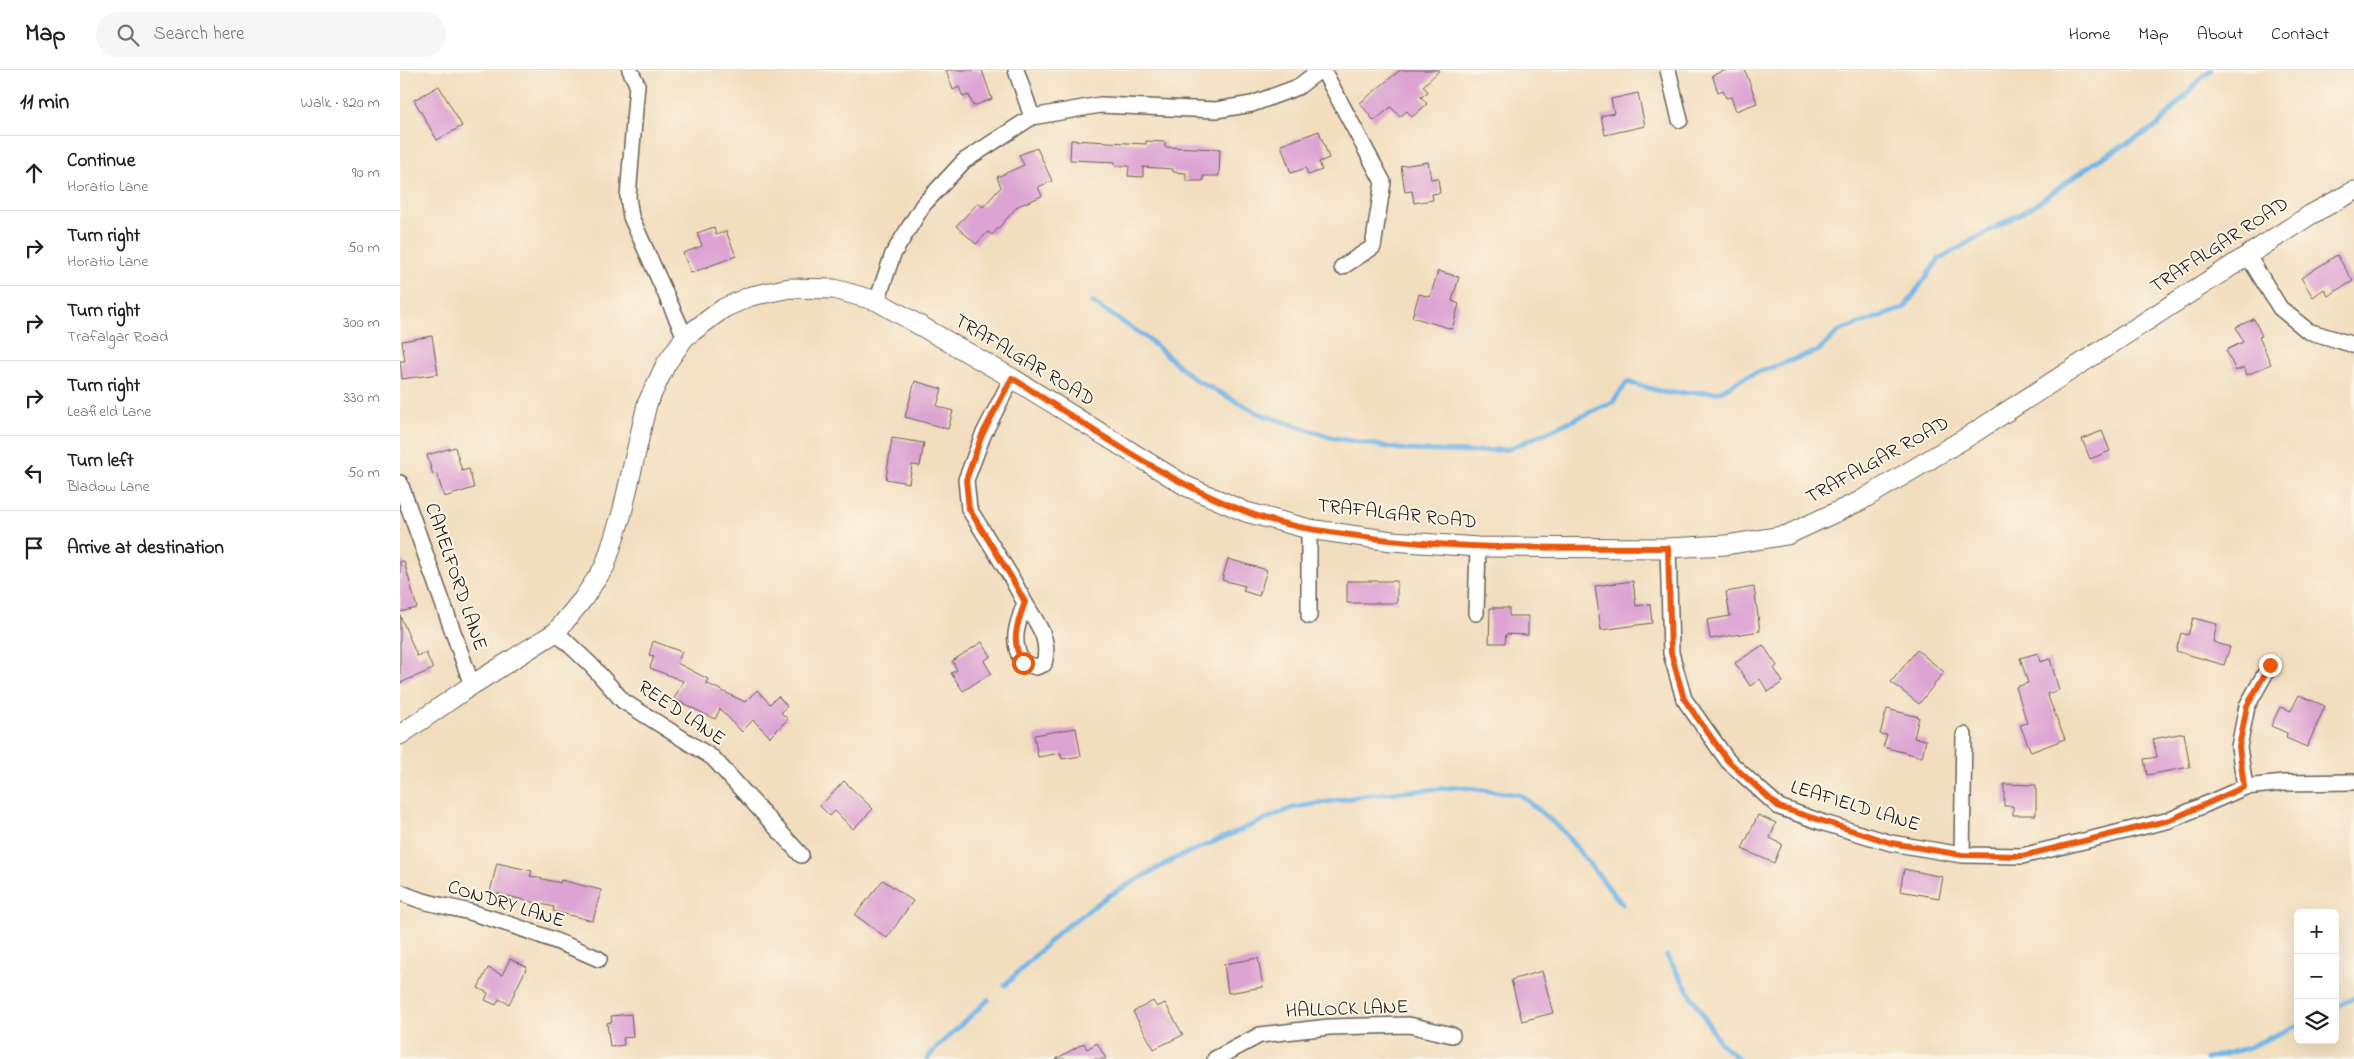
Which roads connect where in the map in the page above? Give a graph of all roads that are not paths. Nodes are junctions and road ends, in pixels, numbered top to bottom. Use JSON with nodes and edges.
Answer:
{"nodes":[{"id":1,"x":630,"y":70,"type":"edge"},
{"id":2,"x":1016,"y":70,"type":"edge"},
{"id":3,"x":1322,"y":70,"type":"edge"},
{"id":4,"x":1668,"y":70,"type":"edge"},
{"id":5,"x":1032,"y":117,"type":"junction"},
{"id":6,"x":1680,"y":120,"type":"dead end"},
{"id":7,"x":2354,"y":192,"type":"edge"},
{"id":8,"x":2248,"y":256,"type":"junction"},
{"id":9,"x":1342,"y":267,"type":"dead end"},
{"id":10,"x":877,"y":301,"type":"junction"},
{"id":11,"x":685,"y":337,"type":"junction"},
{"id":12,"x":2354,"y":345,"type":"edge"},
{"id":13,"x":1012,"y":378,"type":"junction"},
{"id":14,"x":400,"y":483,"type":"edge"},
{"id":15,"x":1309,"y":529,"type":"junction"},
{"id":16,"x":1478,"y":546,"type":"junction"},
{"id":17,"x":1668,"y":548,"type":"junction"},
{"id":18,"x":1025,"y":602,"type":"dead end"},
{"id":19,"x":1476,"y":614,"type":"dead end"},
{"id":20,"x":1309,"y":616,"type":"dead end"},
{"id":21,"x":556,"y":632,"type":"junction"},
{"id":22,"x":2270,"y":665,"type":"dead end"},
{"id":23,"x":472,"y":685,"type":"junction"},
{"id":24,"x":400,"y":735,"type":"edge"},
{"id":25,"x":1964,"y":736,"type":"dead end"},
{"id":26,"x":2354,"y":782,"type":"edge"},
{"id":27,"x":2244,"y":787,"type":"junction"},
{"id":28,"x":802,"y":855,"type":"dead end"},
{"id":29,"x":1962,"y":855,"type":"junction"},
{"id":30,"x":400,"y":892,"type":"edge"},
{"id":31,"x":599,"y":959,"type":"dead end"},
{"id":32,"x":1452,"y":1035,"type":"dead end"},
{"id":33,"x":1215,"y":1059,"type":"edge"}],
"edges":[{"from":1,"to":11,"type":"street"},
{"from":2,"to":5,"type":"street"},
{"from":3,"to":5,"type":"street"},
{"from":3,"to":9,"type":"street"},
{"from":4,"to":6,"type":"street"},
{"from":5,"to":10,"type":"street"},
{"from":7,"to":8,"type":"street","name":"TRAFALGAR ROAD"},
{"from":8,"to":12,"type":"street"},
{"from":8,"to":17,"type":"street","name":"TRAFALGAR ROAD"},
{"from":10,"to":11,"type":"street","name":"TRAFALGAR ROAD"},
{"from":10,"to":13,"type":"street","name":"TRAFALGAR ROAD"},
{"from":11,"to":21,"type":"street","name":"TRAFALGAR ROAD"},
{"from":13,"to":15,"type":"street","name":"TRAFALGAR ROAD"},
{"from":13,"to":18,"type":"street"},
{"from":14,"to":23,"type":"street","name":"CAMELFORD LANE"},
{"from":15,"to":16,"type":"street","name":"TRAFALGAR ROAD"},
{"from":15,"to":20,"type":"street"},
{"from":16,"to":17,"type":"street","name":"TRAFALGAR ROAD"},
{"from":16,"to":19,"type":"street"},
{"from":17,"to":29,"type":"street","name":"LEAFIELD LANE"},
{"from":21,"to":23,"type":"street","name":"TRAFALGAR ROAD"},
{"from":21,"to":28,"type":"street","name":"REED LANE"},
{"from":22,"to":27,"type":"street"},
{"from":23,"to":24,"type":"street","name":"TRAFALGAR ROAD"},
{"from":25,"to":29,"type":"street"},
{"from":26,"to":27,"type":"street","name":"LEAFIELD LANE"},
{"from":27,"to":29,"type":"street","name":"LEAFIELD LANE"},
{"from":30,"to":31,"type":"street","name":"CONDRY LANE"},
{"from":32,"to":33,"type":"street","name":"HALLOCK LANE"}]}
